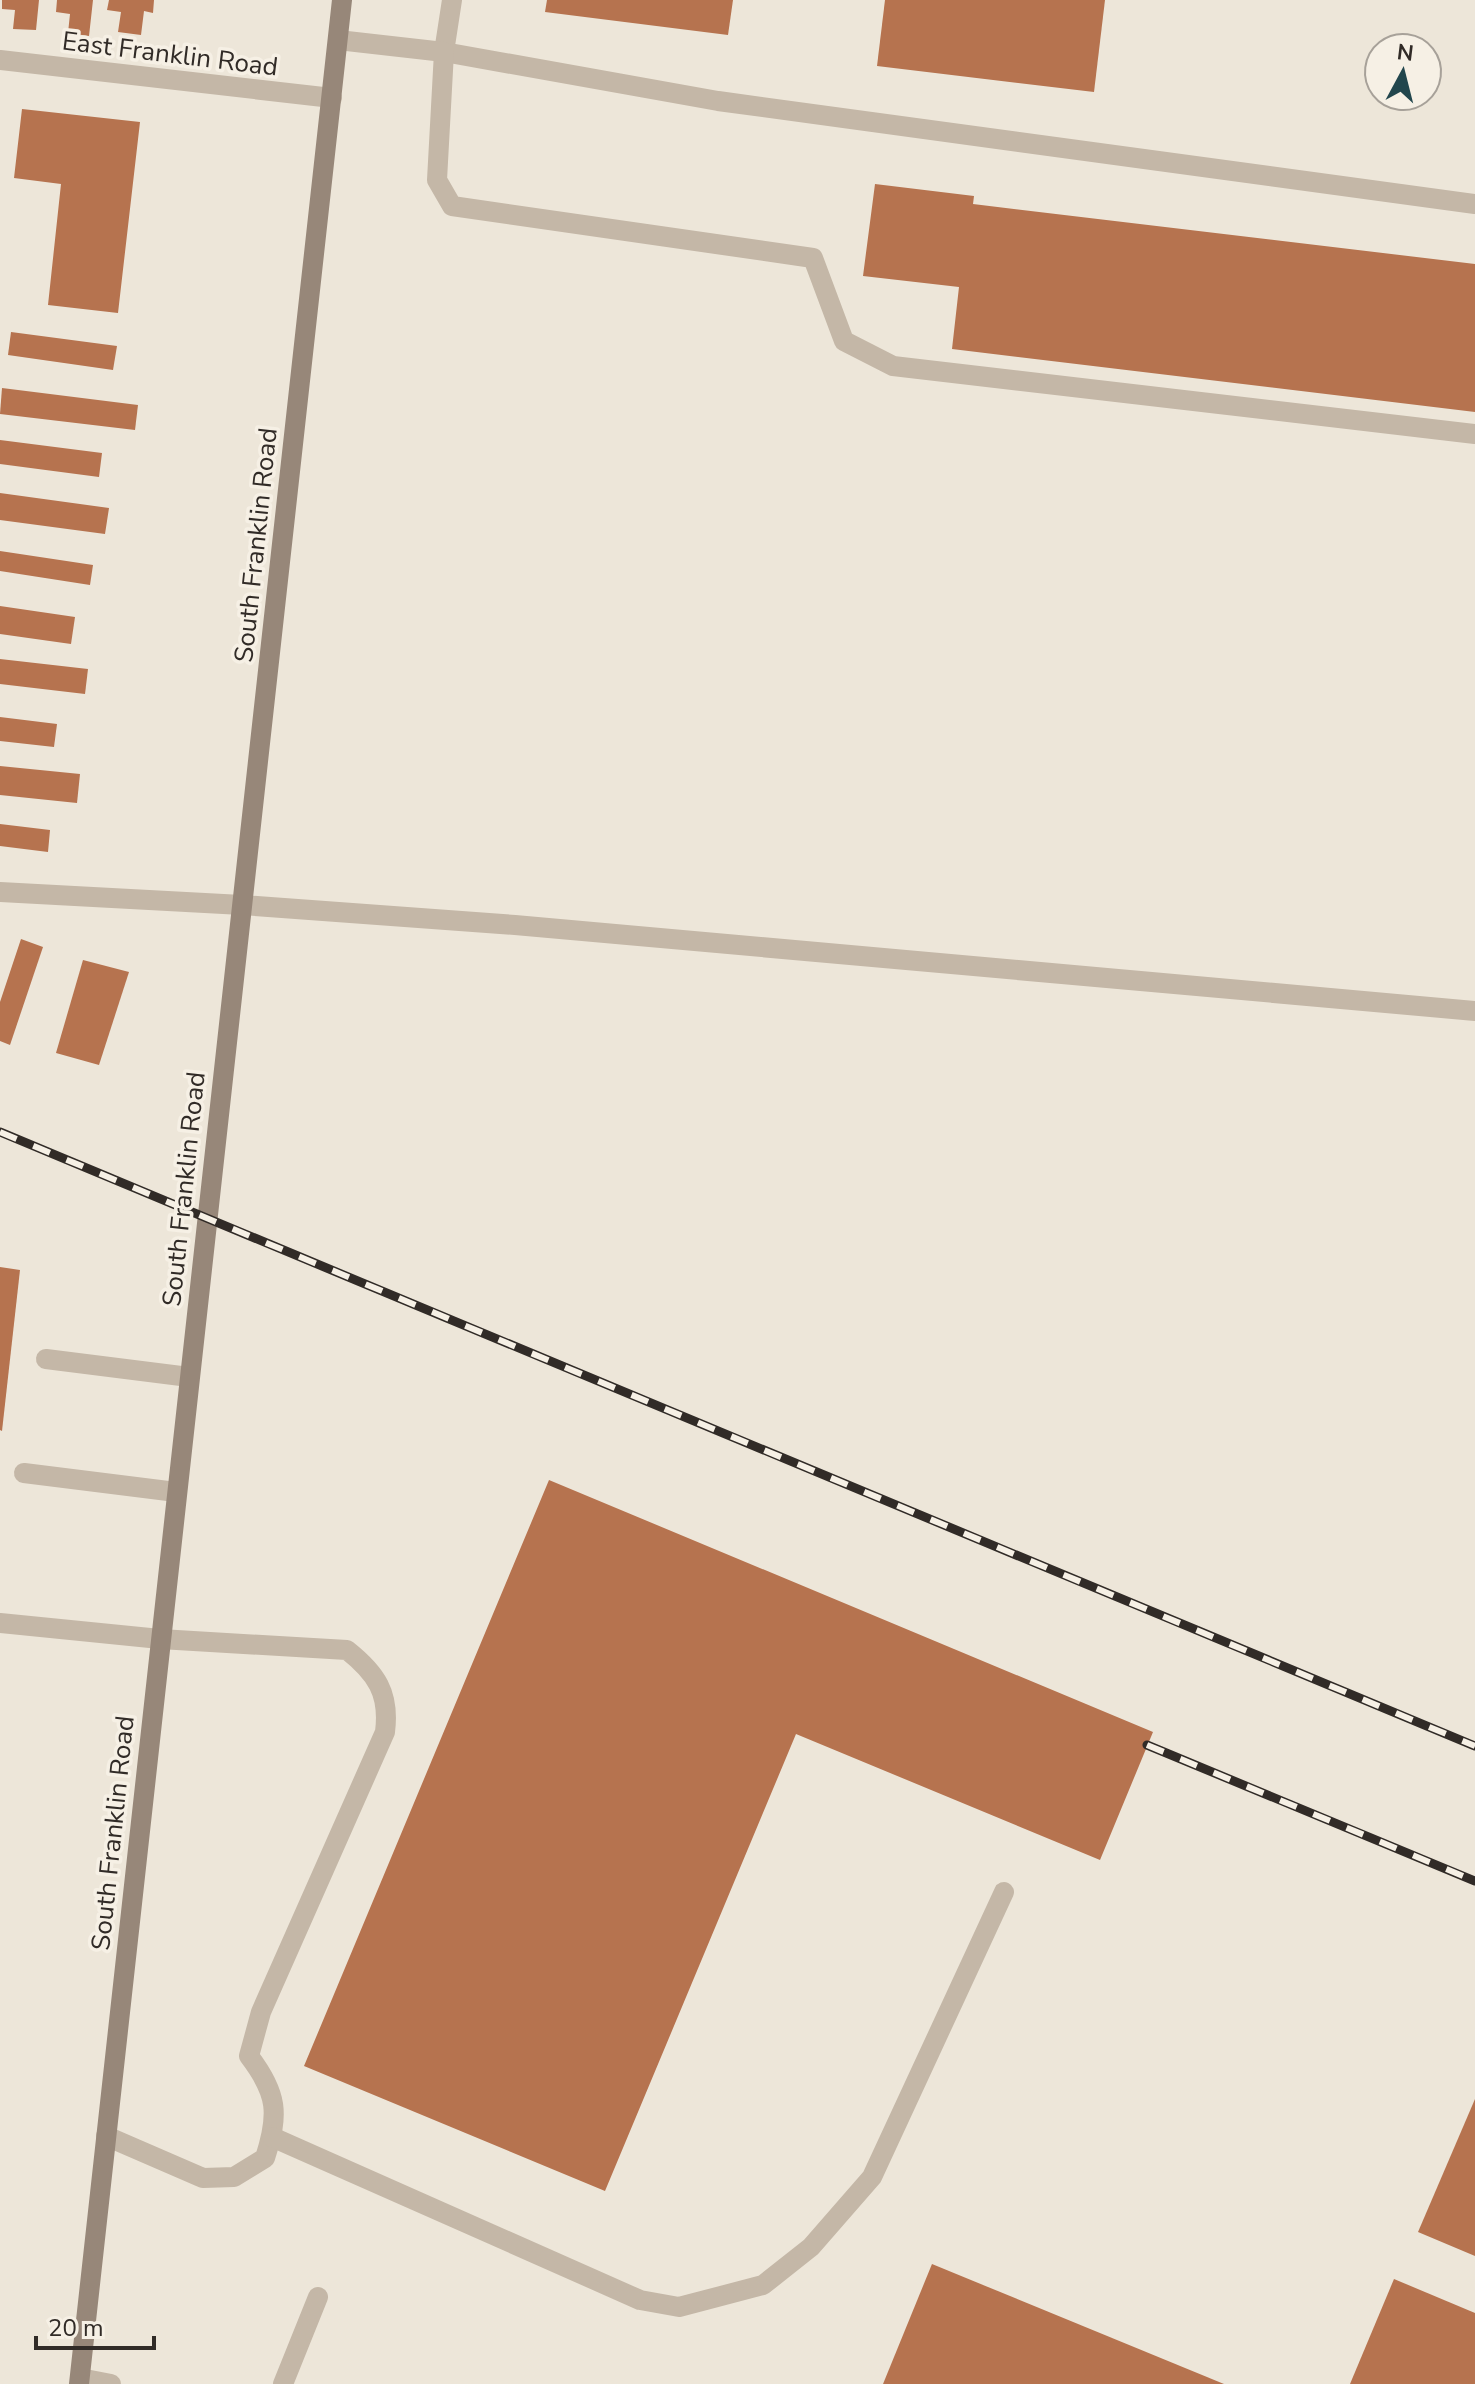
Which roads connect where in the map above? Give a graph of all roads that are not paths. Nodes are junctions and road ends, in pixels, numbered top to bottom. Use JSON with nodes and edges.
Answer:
{"nodes":[{"id":1,"x":342,"y":0,"type":"edge"},
{"id":2,"x":452,"y":0,"type":"edge"},
{"id":3,"x":338,"y":40,"type":"junction"},
{"id":4,"x":444,"y":52,"type":"junction"},
{"id":5,"x":1,"y":67,"type":"edge"},
{"id":6,"x":332,"y":98,"type":"junction"},
{"id":7,"x":1475,"y":204,"type":"edge"},
{"id":8,"x":1475,"y":434,"type":"edge"},
{"id":9,"x":0,"y":892,"type":"edge"},
{"id":10,"x":242,"y":905,"type":"junction"},
{"id":11,"x":1475,"y":1011,"type":"edge"},
{"id":12,"x":46,"y":1359,"type":"dead end"},
{"id":13,"x":189,"y":1377,"type":"junction"},
{"id":14,"x":24,"y":1473,"type":"dead end"},
{"id":15,"x":176,"y":1492,"type":"junction"},
{"id":16,"x":0,"y":1623,"type":"edge"},
{"id":17,"x":160,"y":1639,"type":"junction"},
{"id":18,"x":1004,"y":1892,"type":"dead end"},
{"id":19,"x":106,"y":2136,"type":"junction"},
{"id":20,"x":272,"y":2137,"type":"junction"},
{"id":21,"x":318,"y":2297,"type":"dead end"},
{"id":22,"x":80,"y":2381,"type":"edge"},
{"id":23,"x":111,"y":2384,"type":"edge"},
{"id":24,"x":283,"y":2384,"type":"edge"}],
"edges":[{"from":1,"to":3,"type":"main road","name":"South Franklin Road"},
{"from":2,"to":4,"type":"street"},
{"from":3,"to":4,"type":"street"},
{"from":3,"to":6,"type":"main road","name":"South Franklin Road"},
{"from":4,"to":7,"type":"street"},
{"from":4,"to":8,"type":"street"},
{"from":5,"to":6,"type":"street","name":"East Franklin Road"},
{"from":6,"to":10,"type":"main road","name":"South Franklin Road"},
{"from":9,"to":10,"type":"street"},
{"from":10,"to":11,"type":"street"},
{"from":10,"to":13,"type":"main road","name":"South Franklin Road"},
{"from":12,"to":13,"type":"street"},
{"from":13,"to":15,"type":"main road","name":"South Franklin Road"},
{"from":14,"to":15,"type":"street"},
{"from":15,"to":17,"type":"main road","name":"South Franklin Road"},
{"from":16,"to":17,"type":"street"},
{"from":17,"to":19,"type":"main road","name":"South Franklin Road"},
{"from":17,"to":20,"type":"street"},
{"from":18,"to":20,"type":"street"},
{"from":19,"to":20,"type":"street"},
{"from":19,"to":22,"type":"main road","name":"South Franklin Road"},
{"from":21,"to":24,"type":"street"},
{"from":22,"to":23,"type":"street"}]}
